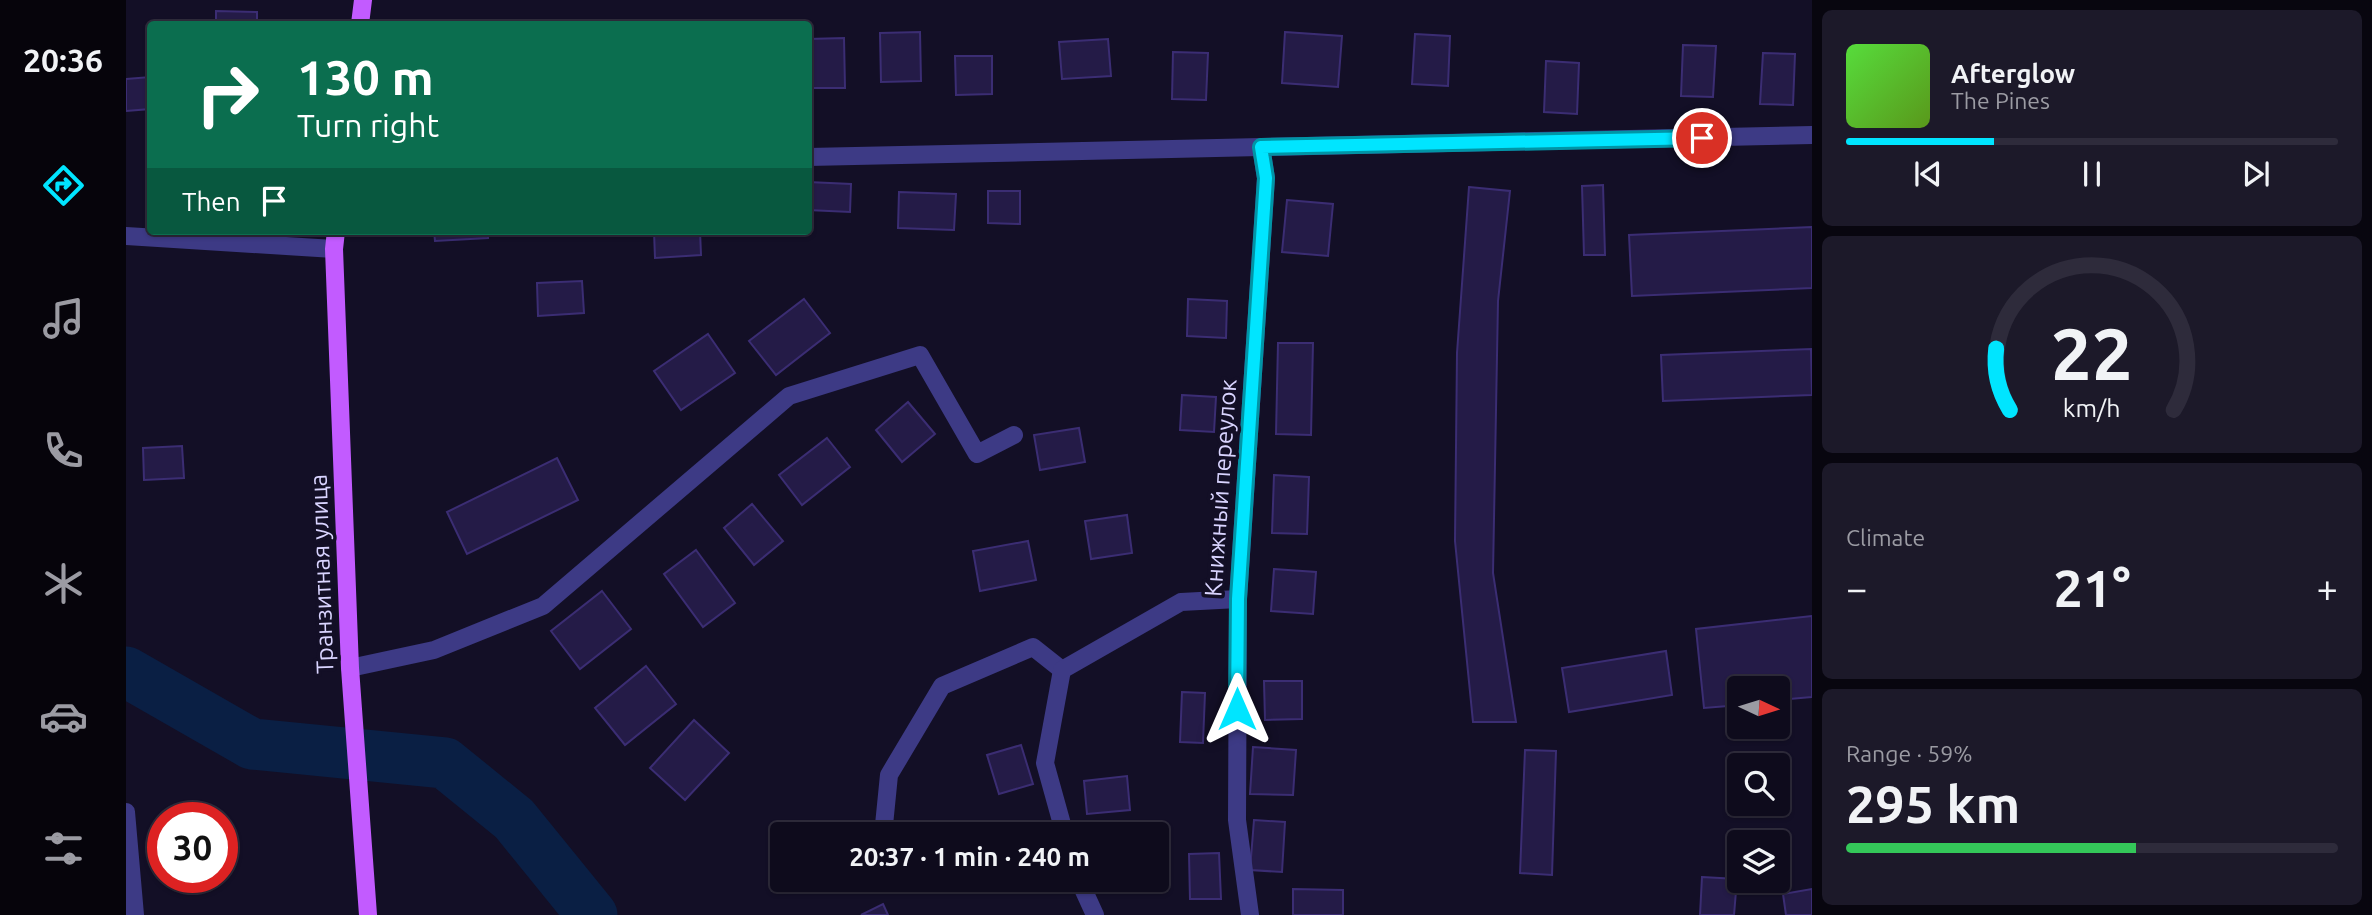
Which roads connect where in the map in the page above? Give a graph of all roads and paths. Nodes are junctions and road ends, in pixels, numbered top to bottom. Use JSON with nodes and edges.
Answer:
{"nodes":[{"id":1,"x":363,"y":0,"type":"edge"},
{"id":2,"x":360,"y":21,"type":"edge"},
{"id":3,"x":1812,"y":135,"type":"edge"},
{"id":4,"x":1261,"y":147,"type":"junction"},
{"id":5,"x":812,"y":157,"type":"edge"},
{"id":6,"x":336,"y":235,"type":"edge"},
{"id":7,"x":126,"y":236,"type":"edge"},
{"id":8,"x":334,"y":250,"type":"junction"},
{"id":9,"x":1014,"y":435,"type":"dead end"},
{"id":10,"x":1238,"y":599,"type":"junction"},
{"id":11,"x":350,"y":668,"type":"junction"},
{"id":12,"x":1062,"y":670,"type":"junction"},
{"id":13,"x":126,"y":812,"type":"edge"},
{"id":14,"x":884,"y":822,"type":"edge"},
{"id":15,"x":1061,"y":822,"type":"edge"},
{"id":16,"x":1084,"y":892,"type":"edge"},
{"id":17,"x":135,"y":915,"type":"edge"},
{"id":18,"x":368,"y":915,"type":"edge"},
{"id":19,"x":1095,"y":915,"type":"edge"},
{"id":20,"x":1250,"y":915,"type":"edge"}],
"edges":[{"from":1,"to":2,"type":"main road"},
{"from":3,"to":4,"type":"street"},
{"from":4,"to":5,"type":"street"},
{"from":4,"to":10,"type":"street","name":"Книжный переулок"},
{"from":6,"to":8,"type":"main road","name":"Транзитная улица"},
{"from":7,"to":8,"type":"street"},
{"from":8,"to":11,"type":"main road","name":"Транзитная улица"},
{"from":9,"to":11,"type":"street"},
{"from":10,"to":12,"type":"street"},
{"from":10,"to":20,"type":"street","name":"Книжный переулок"},
{"from":11,"to":18,"type":"main road","name":"Транзитная улица"},
{"from":12,"to":14,"type":"street"},
{"from":12,"to":15,"type":"street"},
{"from":13,"to":17,"type":"street"},
{"from":16,"to":19,"type":"street"}]}
